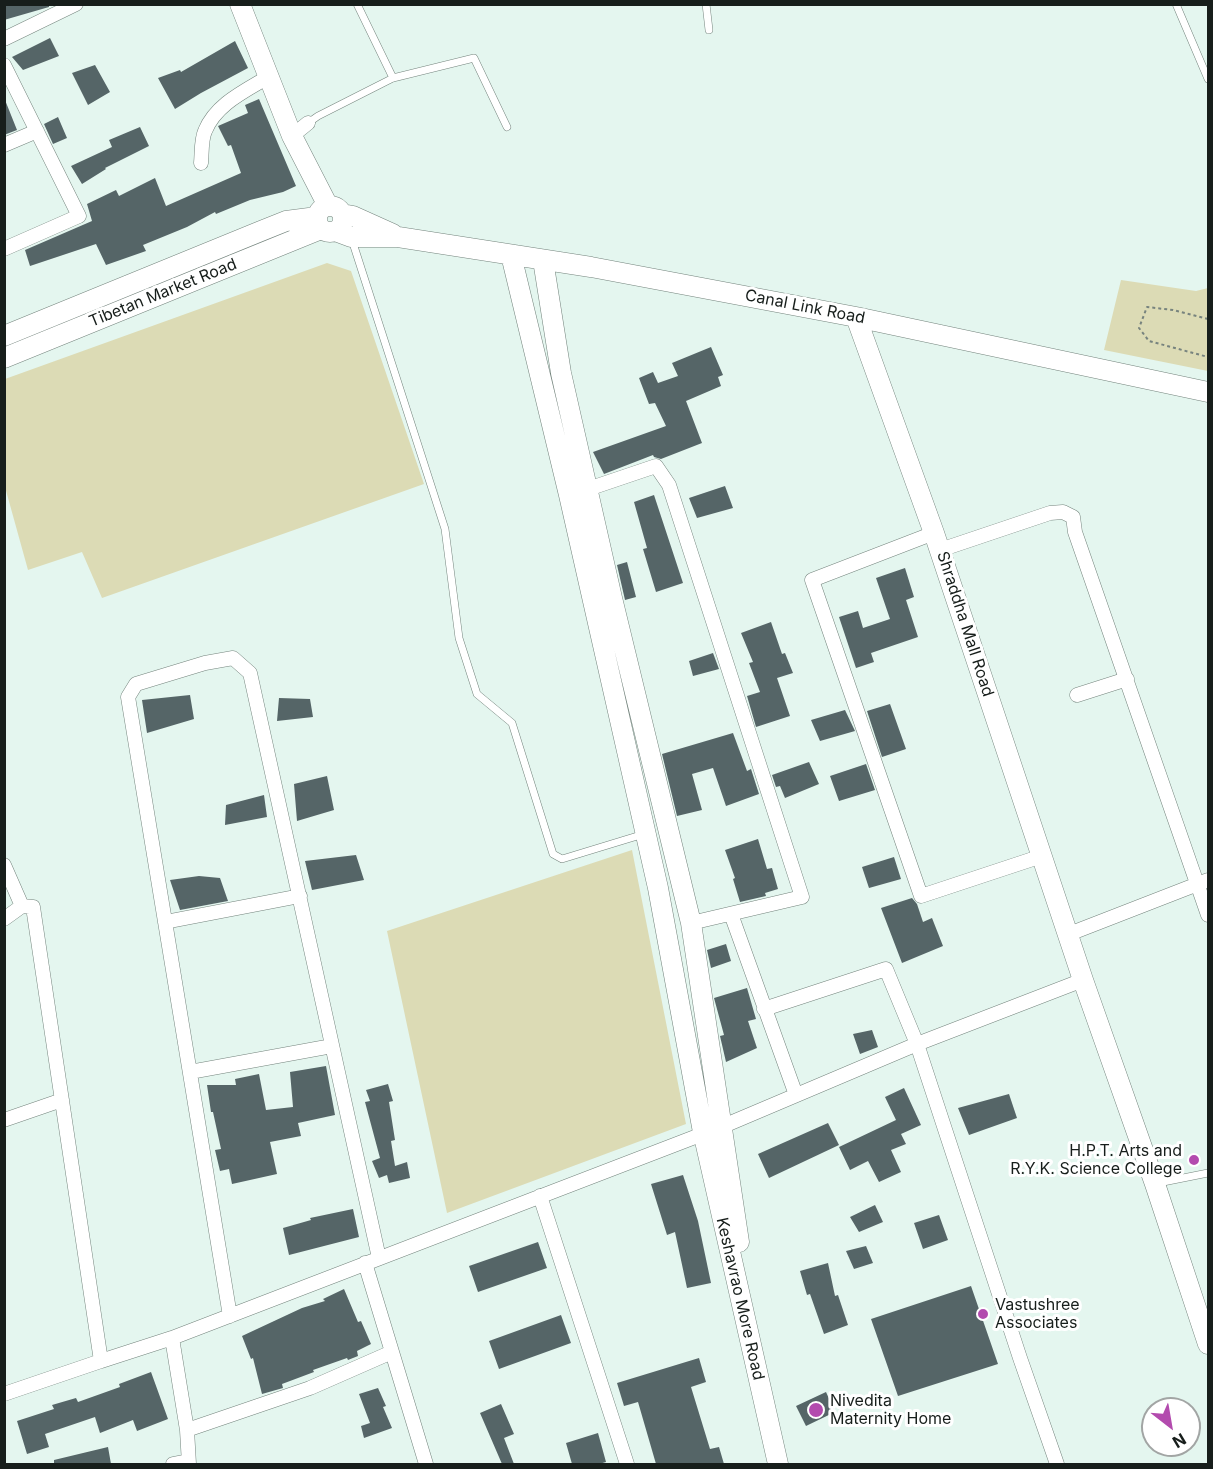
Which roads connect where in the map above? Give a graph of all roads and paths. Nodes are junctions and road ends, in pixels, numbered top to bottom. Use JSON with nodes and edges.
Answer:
{"nodes":[{"id":1,"x":76,"y":4,"type":"edge"},
{"id":2,"x":240,"y":4,"type":"edge"},
{"id":3,"x":357,"y":4,"type":"edge"},
{"id":4,"x":706,"y":4,"type":"edge"},
{"id":5,"x":1176,"y":4,"type":"edge"},
{"id":6,"x":709,"y":30,"type":"dead end"},
{"id":7,"x":4,"y":39,"type":"edge"},
{"id":8,"x":4,"y":65,"type":"edge"},
{"id":9,"x":268,"y":77,"type":"junction"},
{"id":10,"x":393,"y":78,"type":"junction"},
{"id":11,"x":1209,"y":79,"type":"edge"},
{"id":12,"x":308,"y":123,"type":"joint"},
{"id":13,"x":507,"y":127,"type":"dead end"},
{"id":14,"x":37,"y":130,"type":"junction"},
{"id":15,"x":292,"y":136,"type":"junction"},
{"id":16,"x":4,"y":145,"type":"edge"},
{"id":17,"x":201,"y":163,"type":"dead end"},
{"id":18,"x":332,"y":222,"type":"junction"},
{"id":19,"x":4,"y":249,"type":"edge"},
{"id":20,"x":511,"y":255,"type":"junction"},
{"id":21,"x":543,"y":260,"type":"junction"},
{"id":22,"x":856,"y":317,"type":"junction"},
{"id":23,"x":1209,"y":319,"type":"edge"},
{"id":24,"x":4,"y":336,"type":"edge"},
{"id":25,"x":1209,"y":357,"type":"edge"},
{"id":26,"x":4,"y":358,"type":"edge"},
{"id":27,"x":1209,"y":392,"type":"edge"},
{"id":28,"x":588,"y":489,"type":"junction"},
{"id":29,"x":937,"y":541,"type":"junction"},
{"id":30,"x":1126,"y":679,"type":"junction"},
{"id":31,"x":1077,"y":695,"type":"dead end"},
{"id":32,"x":646,"y":834,"type":"junction"},
{"id":33,"x":1042,"y":856,"type":"junction"},
{"id":34,"x":4,"y":865,"type":"edge"},
{"id":35,"x":1203,"y":882,"type":"edge"},
{"id":36,"x":300,"y":896,"type":"junction"},
{"id":37,"x":22,"y":906,"type":"junction"},
{"id":38,"x":731,"y":914,"type":"junction"},
{"id":39,"x":1209,"y":915,"type":"edge"},
{"id":40,"x":4,"y":919,"type":"edge"},
{"id":41,"x":165,"y":922,"type":"junction"},
{"id":42,"x":691,"y":923,"type":"junction"},
{"id":43,"x":1069,"y":934,"type":"junction"},
{"id":44,"x":1083,"y":980,"type":"junction"},
{"id":45,"x":764,"y":1009,"type":"junction"},
{"id":46,"x":917,"y":1044,"type":"junction"},
{"id":47,"x":332,"y":1046,"type":"junction"},
{"id":48,"x":190,"y":1072,"type":"junction"},
{"id":49,"x":796,"y":1095,"type":"junction"},
{"id":50,"x":62,"y":1100,"type":"junction"},
{"id":51,"x":4,"y":1120,"type":"edge"},
{"id":52,"x":712,"y":1130,"type":"junction"},
{"id":53,"x":1209,"y":1173,"type":"edge"},
{"id":54,"x":1155,"y":1184,"type":"junction"},
{"id":55,"x":540,"y":1196,"type":"junction"},
{"id":56,"x":379,"y":1258,"type":"junction"},
{"id":57,"x":365,"y":1263,"type":"junction"},
{"id":58,"x":230,"y":1316,"type":"junction"},
{"id":59,"x":172,"y":1338,"type":"junction"},
{"id":60,"x":1209,"y":1344,"type":"edge"},
{"id":61,"x":392,"y":1352,"type":"junction"},
{"id":62,"x":101,"y":1361,"type":"junction"},
{"id":63,"x":4,"y":1394,"type":"edge"},
{"id":64,"x":187,"y":1430,"type":"junction"},
{"id":65,"x":189,"y":1462,"type":"edge"},
{"id":66,"x":173,"y":1464,"type":"edge"},
{"id":67,"x":426,"y":1464,"type":"edge"},
{"id":68,"x":627,"y":1464,"type":"edge"},
{"id":69,"x":778,"y":1464,"type":"edge"},
{"id":70,"x":790,"y":1464,"type":"edge"},
{"id":71,"x":1057,"y":1464,"type":"edge"}],
"edges":[{"from":1,"to":7,"type":"street"},
{"from":2,"to":9,"type":"street"},
{"from":3,"to":10,"type":"lane"},
{"from":4,"to":6,"type":"lane"},
{"from":5,"to":11,"type":"lane"},
{"from":8,"to":14,"type":"street"},
{"from":9,"to":15,"type":"street"},
{"from":9,"to":17,"type":"street"},
{"from":10,"to":12,"type":"lane"},
{"from":10,"to":13,"type":"lane"},
{"from":12,"to":15,"type":"street"},
{"from":14,"to":16,"type":"street"},
{"from":14,"to":19,"type":"street"},
{"from":15,"to":18,"type":"street"},
{"from":18,"to":20,"type":"street","name":"Canal Link Road"},
{"from":18,"to":24,"type":"street","name":"Tibetan Market Road"},
{"from":18,"to":26,"type":"street","name":"Tibetan Market Road"},
{"from":18,"to":32,"type":"lane"},
{"from":20,"to":21,"type":"street","name":"Canal Link Road"},
{"from":20,"to":32,"type":"street"},
{"from":21,"to":22,"type":"street","name":"Canal Link Road"},
{"from":21,"to":28,"type":"street"},
{"from":22,"to":27,"type":"street","name":"Canal Link Road"},
{"from":22,"to":29,"type":"street","name":"Shraddha Mall Road"},
{"from":23,"to":25,"type":"path"},
{"from":28,"to":38,"type":"street"},
{"from":28,"to":42,"type":"street"},
{"from":29,"to":30,"type":"street"},
{"from":29,"to":33,"type":"street","name":"Shraddha Mall Road"},
{"from":29,"to":33,"type":"street"},
{"from":30,"to":31,"type":"street"},
{"from":30,"to":35,"type":"street"},
{"from":32,"to":52,"type":"street"},
{"from":33,"to":43,"type":"street","name":"Shraddha Mall Road"},
{"from":34,"to":37,"type":"street"},
{"from":35,"to":39,"type":"street"},
{"from":35,"to":43,"type":"street"},
{"from":36,"to":41,"type":"street"},
{"from":36,"to":41,"type":"street"},
{"from":36,"to":47,"type":"street"},
{"from":37,"to":40,"type":"street"},
{"from":37,"to":50,"type":"street"},
{"from":38,"to":42,"type":"street"},
{"from":38,"to":45,"type":"street"},
{"from":41,"to":48,"type":"street"},
{"from":42,"to":52,"type":"street"},
{"from":43,"to":44,"type":"street","name":"Shraddha Mall Road"},
{"from":44,"to":46,"type":"street"},
{"from":44,"to":54,"type":"street"},
{"from":45,"to":46,"type":"street"},
{"from":45,"to":49,"type":"street"},
{"from":46,"to":49,"type":"street"},
{"from":46,"to":71,"type":"street"},
{"from":47,"to":48,"type":"street"},
{"from":47,"to":56,"type":"street"},
{"from":48,"to":58,"type":"street"},
{"from":49,"to":52,"type":"street"},
{"from":50,"to":51,"type":"street"},
{"from":50,"to":62,"type":"street"},
{"from":52,"to":55,"type":"street"},
{"from":52,"to":69,"type":"street","name":"Keshavrao More Road"},
{"from":52,"to":70,"type":"street"},
{"from":53,"to":54,"type":"lane"},
{"from":54,"to":60,"type":"street"},
{"from":55,"to":56,"type":"street"},
{"from":55,"to":68,"type":"street"},
{"from":56,"to":57,"type":"street"},
{"from":57,"to":58,"type":"street"},
{"from":57,"to":61,"type":"street"},
{"from":58,"to":59,"type":"street"},
{"from":59,"to":62,"type":"street"},
{"from":59,"to":64,"type":"street"},
{"from":61,"to":64,"type":"street"},
{"from":61,"to":67,"type":"street"},
{"from":62,"to":63,"type":"street"},
{"from":64,"to":65,"type":"street"},
{"from":65,"to":66,"type":"street"}]}
